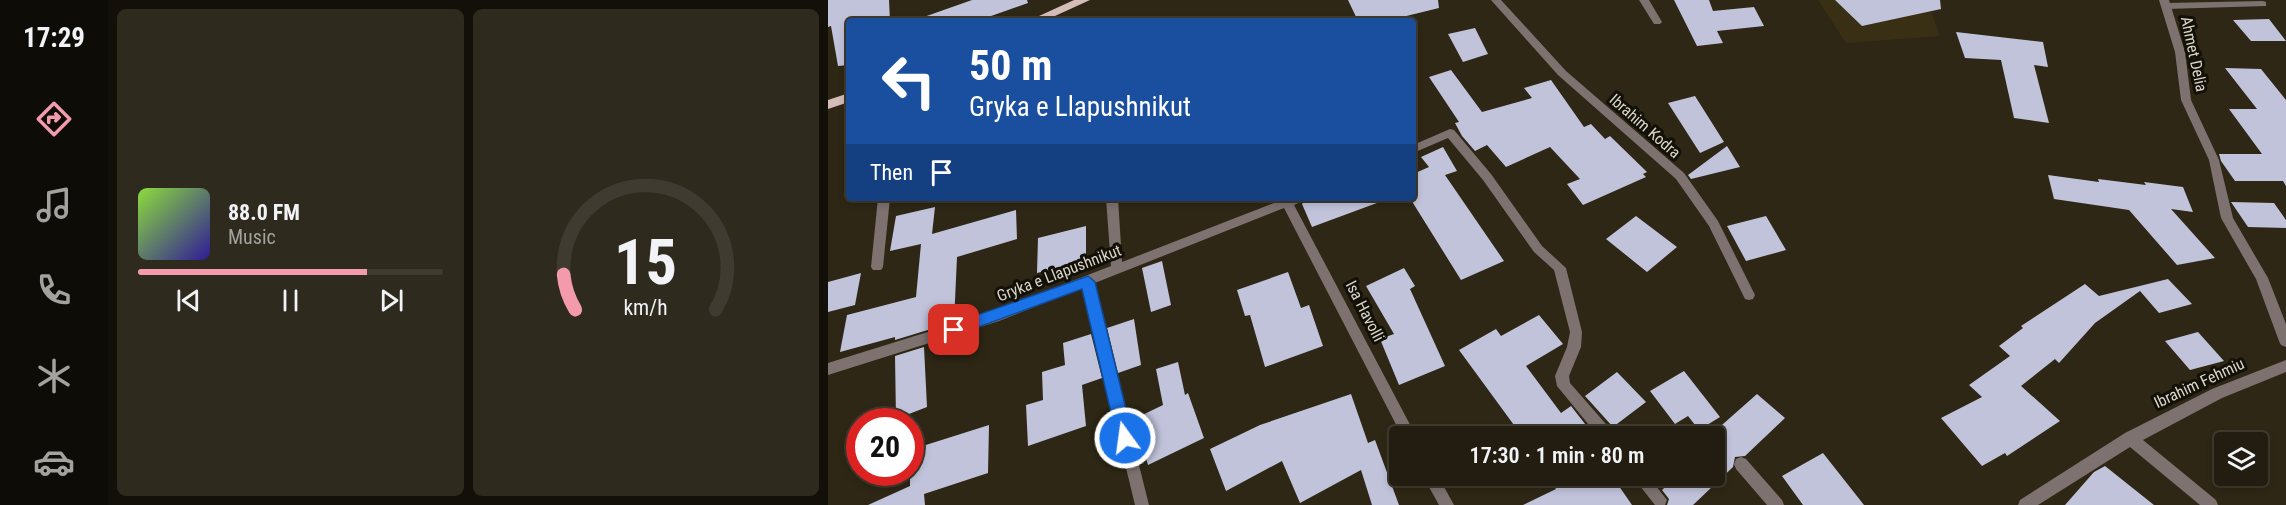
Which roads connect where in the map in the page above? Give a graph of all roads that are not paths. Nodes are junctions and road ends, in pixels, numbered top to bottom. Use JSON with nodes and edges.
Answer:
{"nodes":[{"id":1,"x":1084,"y":0,"type":"edge"},
{"id":2,"x":1496,"y":0,"type":"edge"},
{"id":3,"x":1644,"y":0,"type":"edge"},
{"id":4,"x":2165,"y":3,"type":"edge"},
{"id":5,"x":2263,"y":4,"type":"dead end"},
{"id":6,"x":1043,"y":18,"type":"edge"},
{"id":7,"x":1657,"y":22,"type":"dead end"},
{"id":8,"x":846,"y":98,"type":"edge"},
{"id":9,"x":828,"y":105,"type":"edge"},
{"id":10,"x":1416,"y":148,"type":"edge"},
{"id":11,"x":884,"y":201,"type":"edge"},
{"id":12,"x":1293,"y":201,"type":"edge"},
{"id":13,"x":1113,"y":203,"type":"edge"},
{"id":14,"x":877,"y":267,"type":"dead end"},
{"id":15,"x":1117,"y":270,"type":"junction"},
{"id":16,"x":1088,"y":282,"type":"junction"},
{"id":17,"x":1749,"y":295,"type":"dead end"},
{"id":18,"x":2286,"y":341,"type":"edge"},
{"id":19,"x":2286,"y":366,"type":"edge"},
{"id":20,"x":828,"y":369,"type":"edge"},
{"id":21,"x":1404,"y":426,"type":"edge"},
{"id":22,"x":1598,"y":426,"type":"edge"},
{"id":23,"x":2130,"y":438,"type":"junction"},
{"id":24,"x":1741,"y":464,"type":"dead end"},
{"id":25,"x":1436,"y":486,"type":"edge"},
{"id":26,"x":1648,"y":486,"type":"edge"},
{"id":27,"x":1660,"y":500,"type":"dead end"},
{"id":28,"x":1142,"y":505,"type":"edge"},
{"id":29,"x":1447,"y":505,"type":"edge"},
{"id":30,"x":1777,"y":505,"type":"edge"},
{"id":31,"x":2025,"y":505,"type":"edge"},
{"id":32,"x":2211,"y":505,"type":"edge"}],
"edges":[{"from":1,"to":6,"type":"main road"},
{"from":2,"to":17,"type":"street","name":"Ibrahim Kodra"},
{"from":3,"to":7,"type":"street"},
{"from":4,"to":5,"type":"street","name":"Ahmet Delia"},
{"from":4,"to":18,"type":"street","name":"Ahmet Delia"},
{"from":8,"to":9,"type":"main road"},
{"from":10,"to":22,"type":"street"},
{"from":11,"to":14,"type":"street"},
{"from":12,"to":15,"type":"street","name":"Gryka e Llapushnikut"},
{"from":12,"to":21,"type":"street","name":"Isa Havolli"},
{"from":13,"to":15,"type":"street"},
{"from":15,"to":16,"type":"street","name":"Gryka e Llapushnikut"},
{"from":16,"to":20,"type":"street","name":"Gryka e Llapushnikut"},
{"from":16,"to":28,"type":"street"},
{"from":19,"to":23,"type":"street","name":"Ibrahim Fehmiu"},
{"from":23,"to":31,"type":"street","name":"Ibrahim Fehmiu"},
{"from":23,"to":32,"type":"street"},
{"from":24,"to":30,"type":"street"},
{"from":25,"to":29,"type":"street"},
{"from":26,"to":27,"type":"street"}]}
